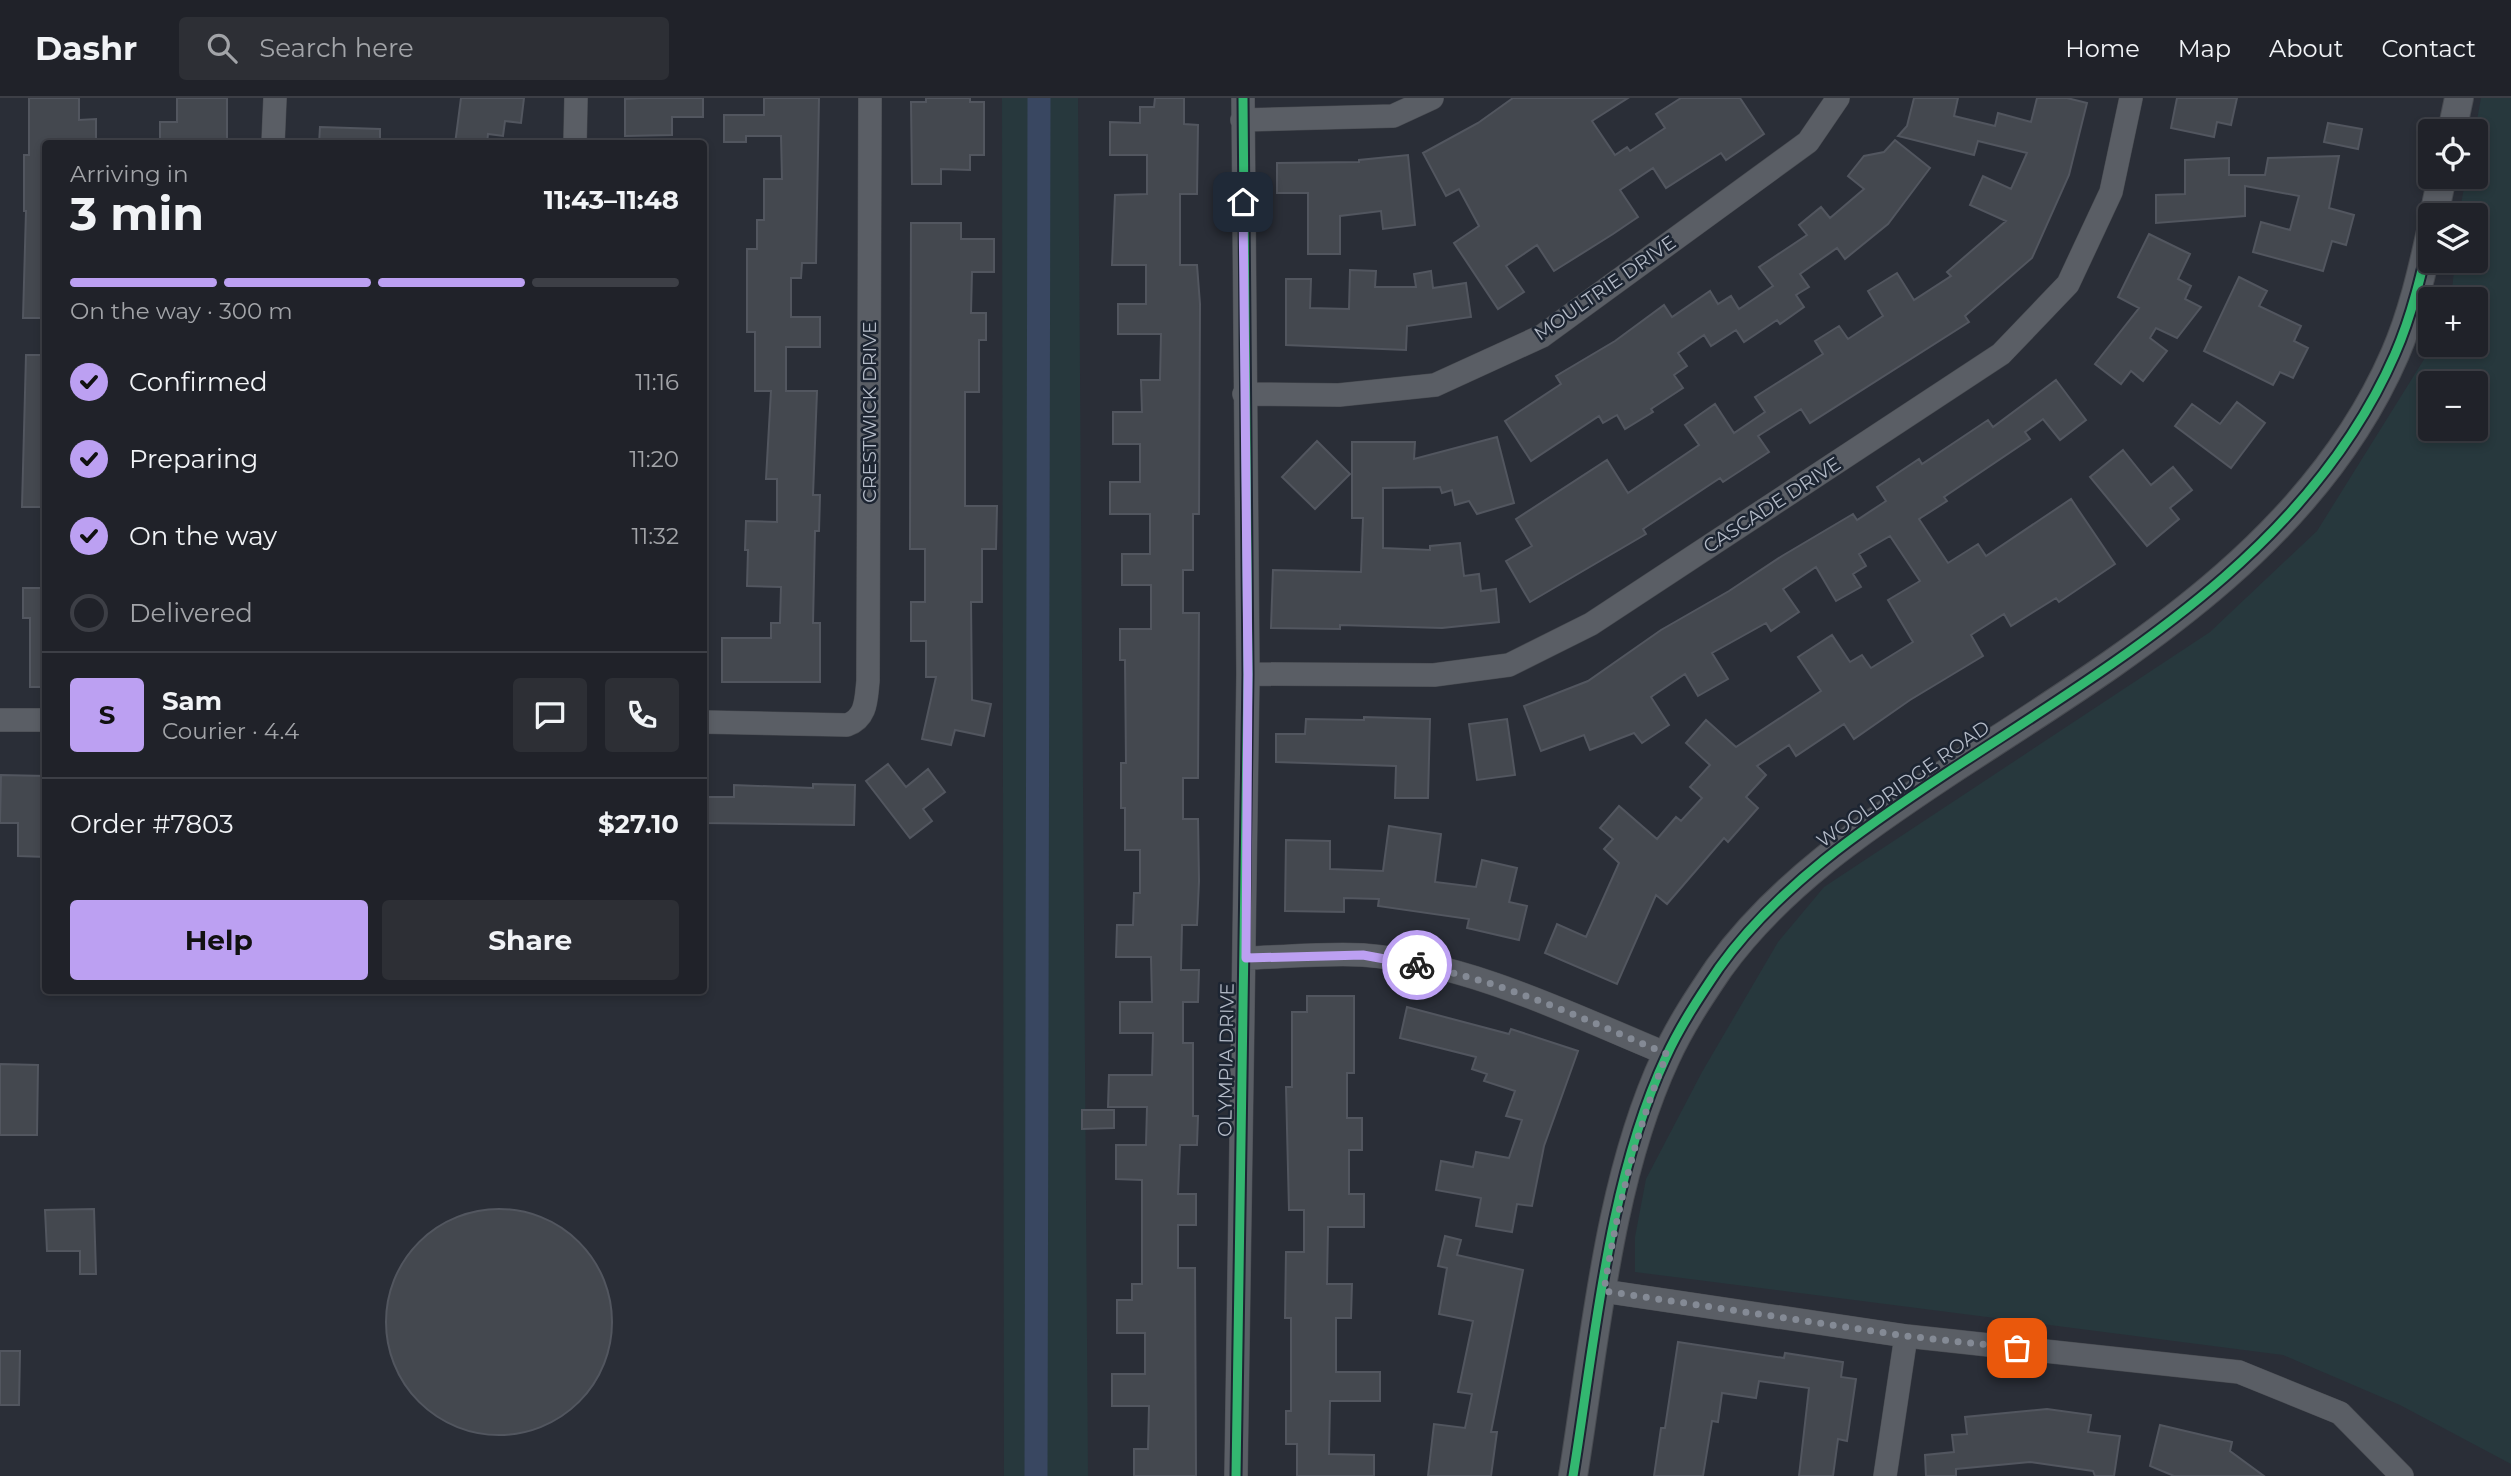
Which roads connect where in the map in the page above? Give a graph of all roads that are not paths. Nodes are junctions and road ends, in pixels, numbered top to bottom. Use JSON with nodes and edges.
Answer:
{"nodes":[{"id":1,"x":275,"y":98,"type":"edge"},
{"id":2,"x":576,"y":98,"type":"edge"},
{"id":3,"x":870,"y":98,"type":"edge"},
{"id":4,"x":1433,"y":98,"type":"edge"},
{"id":5,"x":1838,"y":98,"type":"edge"},
{"id":6,"x":2131,"y":98,"type":"edge"},
{"id":7,"x":2459,"y":98,"type":"edge"},
{"id":8,"x":1243,"y":109,"type":"edge"},
{"id":9,"x":2455,"y":119,"type":"edge"},
{"id":10,"x":273,"y":140,"type":"edge"},
{"id":11,"x":576,"y":140,"type":"edge"},
{"id":12,"x":2419,"y":273,"type":"edge"},
{"id":13,"x":1244,"y":394,"type":"junction"},
{"id":14,"x":1248,"y":674,"type":"junction"},
{"id":15,"x":0,"y":720,"type":"edge"},
{"id":16,"x":42,"y":720,"type":"edge"},
{"id":17,"x":707,"y":722,"type":"edge"},
{"id":18,"x":1246,"y":958,"type":"junction"},
{"id":19,"x":1667,"y":1054,"type":"junction"},
{"id":20,"x":1604,"y":1291,"type":"junction"},
{"id":21,"x":1906,"y":1336,"type":"junction"},
{"id":22,"x":1236,"y":1476,"type":"edge"},
{"id":23,"x":1573,"y":1476,"type":"edge"},
{"id":24,"x":1885,"y":1476,"type":"edge"},
{"id":25,"x":2402,"y":1476,"type":"edge"}],
"edges":[{"from":1,"to":10,"type":"street"},
{"from":2,"to":11,"type":"street"},
{"from":3,"to":17,"type":"street","name":"CRESTWICK DRIVE"},
{"from":4,"to":8,"type":"street"},
{"from":5,"to":13,"type":"street","name":"MOULTRIE DRIVE"},
{"from":6,"to":14,"type":"street","name":"CASCADE DRIVE"},
{"from":7,"to":9,"type":"street"},
{"from":8,"to":13,"type":"street","name":"OLYMPIA DRIVE"},
{"from":12,"to":19,"type":"street","name":"WOOLDRIDGE ROAD"},
{"from":13,"to":14,"type":"street","name":"OLYMPIA DRIVE"},
{"from":14,"to":18,"type":"street","name":"OLYMPIA DRIVE"},
{"from":15,"to":16,"type":"street"},
{"from":18,"to":19,"type":"street"},
{"from":18,"to":22,"type":"street","name":"OLYMPIA DRIVE"},
{"from":19,"to":20,"type":"street","name":"WOOLDRIDGE ROAD"},
{"from":20,"to":21,"type":"street"},
{"from":20,"to":23,"type":"street","name":"WOOLDRIDGE ROAD"},
{"from":21,"to":24,"type":"street"},
{"from":21,"to":25,"type":"street"}]}
